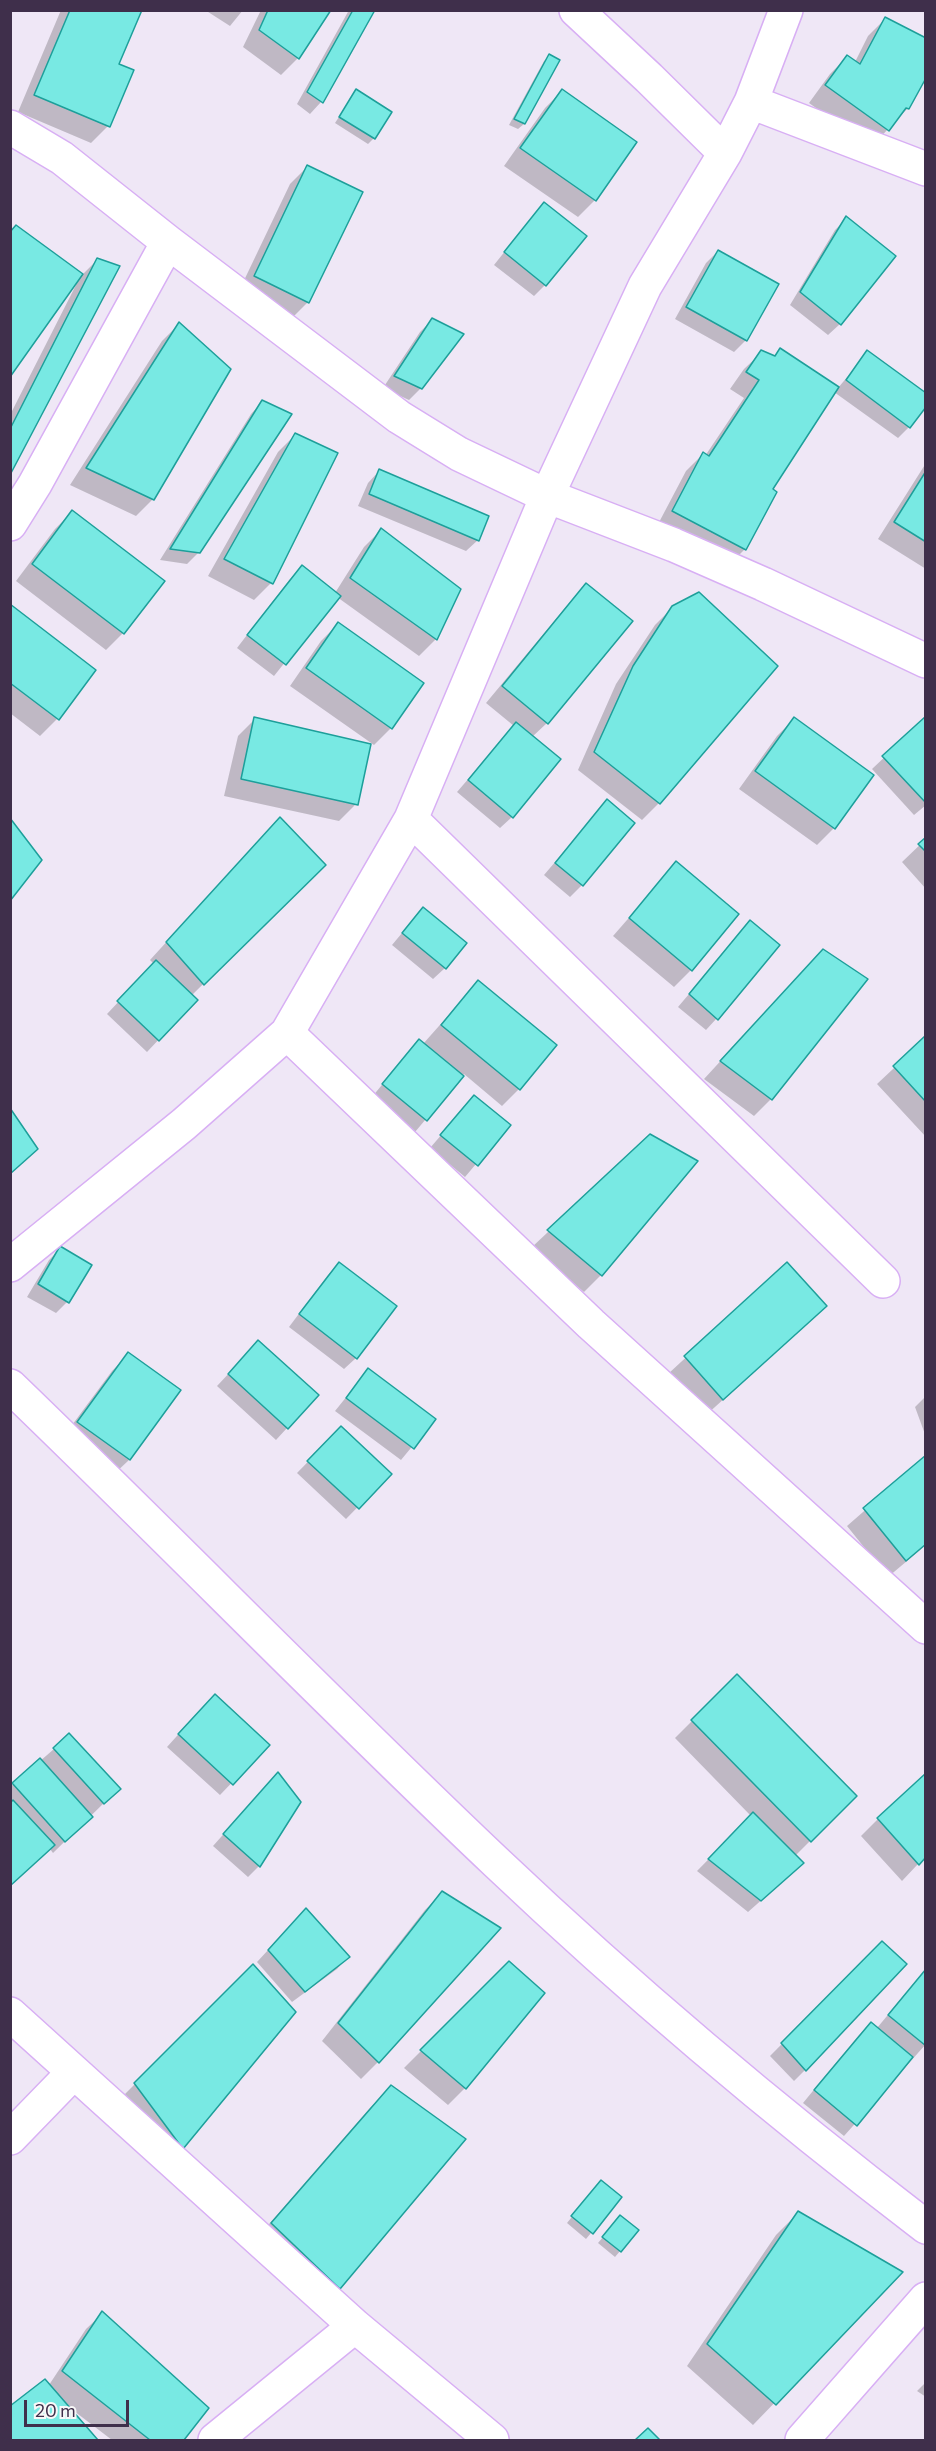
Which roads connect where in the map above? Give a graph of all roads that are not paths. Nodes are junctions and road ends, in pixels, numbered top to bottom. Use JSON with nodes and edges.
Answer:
{"nodes":[{"id":1,"x":576,"y":10,"type":"edge"},
{"id":2,"x":786,"y":10,"type":"edge"},
{"id":3,"x":751,"y":102,"type":"junction"},
{"id":4,"x":10,"y":127,"type":"edge"},
{"id":5,"x":725,"y":153,"type":"junction"},
{"id":6,"x":926,"y":169,"type":"edge"},
{"id":7,"x":168,"y":242,"type":"junction"},
{"id":8,"x":547,"y":496,"type":"junction"},
{"id":9,"x":10,"y":524,"type":"edge"},
{"id":10,"x":926,"y":661,"type":"edge"},
{"id":11,"x":411,"y":819,"type":"junction"},
{"id":12,"x":287,"y":1033,"type":"junction"},
{"id":13,"x":10,"y":1264,"type":"edge"},
{"id":14,"x":883,"y":1281,"type":"dead end"},
{"id":15,"x":10,"y":1386,"type":"edge"},
{"id":16,"x":926,"y":1627,"type":"edge"},
{"id":17,"x":10,"y":2014,"type":"edge"},
{"id":18,"x":73,"y":2073,"type":"junction"},
{"id":19,"x":10,"y":2138,"type":"edge"},
{"id":20,"x":926,"y":2227,"type":"edge"},
{"id":21,"x":926,"y":2299,"type":"edge"},
{"id":22,"x":355,"y":2326,"type":"junction"},
{"id":23,"x":215,"y":2440,"type":"edge"},
{"id":24,"x":492,"y":2440,"type":"edge"},
{"id":25,"x":801,"y":2440,"type":"edge"}],
"edges":[{"from":1,"to":5,"type":"street"},
{"from":2,"to":3,"type":"street"},
{"from":3,"to":5,"type":"street"},
{"from":3,"to":6,"type":"street"},
{"from":4,"to":7,"type":"street"},
{"from":5,"to":8,"type":"street"},
{"from":7,"to":8,"type":"street"},
{"from":7,"to":9,"type":"street"},
{"from":8,"to":10,"type":"street"},
{"from":8,"to":11,"type":"street"},
{"from":11,"to":12,"type":"street"},
{"from":11,"to":14,"type":"street"},
{"from":12,"to":13,"type":"street"},
{"from":12,"to":16,"type":"street"},
{"from":15,"to":20,"type":"street"},
{"from":17,"to":18,"type":"street"},
{"from":18,"to":19,"type":"street"},
{"from":18,"to":22,"type":"street"},
{"from":21,"to":25,"type":"street"},
{"from":22,"to":23,"type":"street"},
{"from":22,"to":24,"type":"street"}]}
